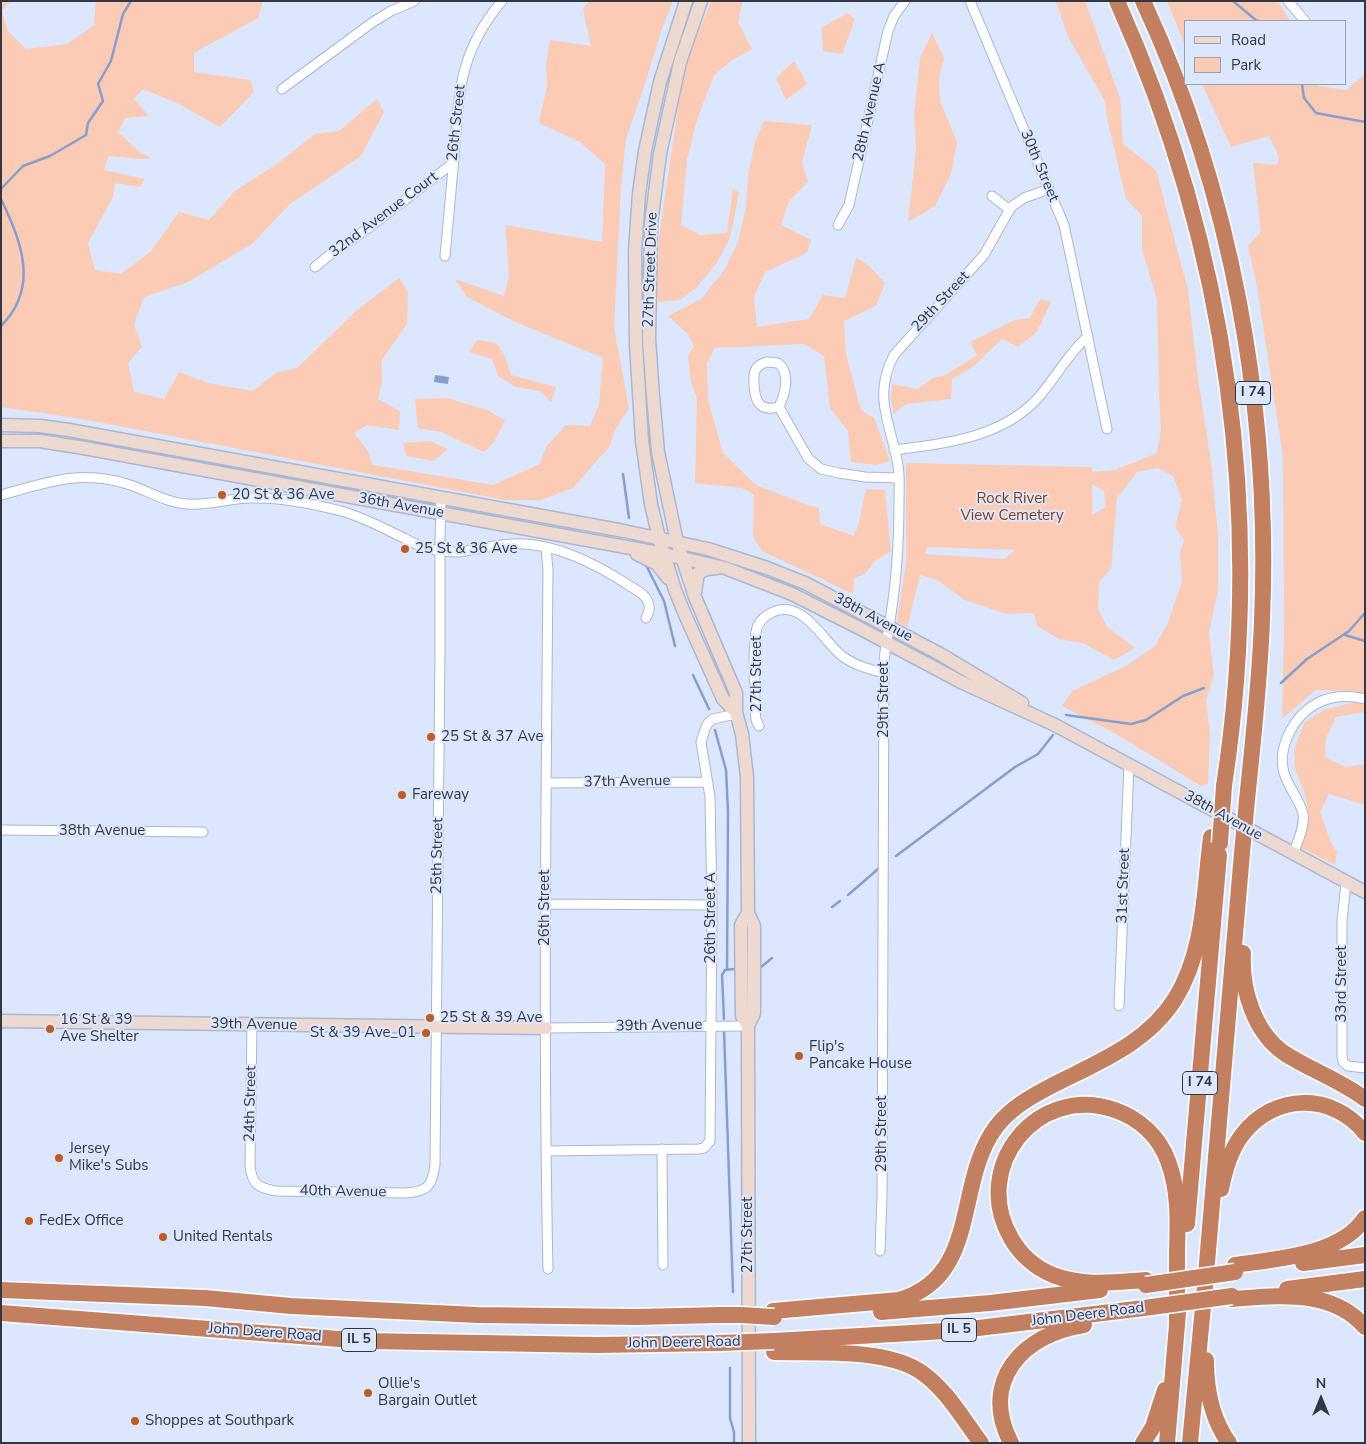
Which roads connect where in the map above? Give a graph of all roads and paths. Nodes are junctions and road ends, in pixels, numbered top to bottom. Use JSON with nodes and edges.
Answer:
{"nodes":[{"id":1,"x":414,"y":1,"type":"edge"},
{"id":2,"x":502,"y":1,"type":"edge"},
{"id":3,"x":686,"y":1,"type":"edge"},
{"id":4,"x":701,"y":1,"type":"edge"},
{"id":5,"x":905,"y":1,"type":"edge"},
{"id":6,"x":970,"y":1,"type":"edge"},
{"id":7,"x":1117,"y":1,"type":"edge"},
{"id":8,"x":1143,"y":1,"type":"edge"},
{"id":9,"x":1288,"y":1,"type":"edge"},
{"id":10,"x":1304,"y":20,"type":"edge"},
{"id":11,"x":282,"y":89,"type":"dead end"},
{"id":12,"x":453,"y":163,"type":"junction"},
{"id":13,"x":1048,"y":189,"type":"junction"},
{"id":14,"x":992,"y":196,"type":"dead end"},
{"id":15,"x":1010,"y":210,"type":"junction"},
{"id":16,"x":838,"y":225,"type":"dead end"},
{"id":17,"x":445,"y":256,"type":"dead end"},
{"id":18,"x":315,"y":267,"type":"dead end"},
{"id":19,"x":1088,"y":336,"type":"junction"},
{"id":20,"x":779,"y":407,"type":"junction"},
{"id":21,"x":1,"y":425,"type":"edge"},
{"id":22,"x":1107,"y":429,"type":"dead end"},
{"id":23,"x":4,"y":441,"type":"edge"},
{"id":24,"x":894,"y":450,"type":"junction"},
{"id":25,"x":899,"y":478,"type":"junction"},
{"id":26,"x":1,"y":495,"type":"edge"},
{"id":27,"x":442,"y":497,"type":"junction"},
{"id":28,"x":651,"y":504,"type":"junction"},
{"id":29,"x":441,"y":513,"type":"junction"},
{"id":30,"x":672,"y":516,"type":"junction"},
{"id":31,"x":624,"y":531,"type":"junction"},
{"id":32,"x":659,"y":538,"type":"junction"},
{"id":33,"x":677,"y":542,"type":"junction"},
{"id":34,"x":627,"y":547,"type":"junction"},
{"id":35,"x":546,"y":548,"type":"junction"},
{"id":36,"x":708,"y":549,"type":"junction"},
{"id":37,"x":440,"y":550,"type":"junction"},
{"id":38,"x":664,"y":554,"type":"junction"},
{"id":39,"x":682,"y":558,"type":"junction"},
{"id":40,"x":724,"y":568,"type":"junction"},
{"id":41,"x":675,"y":590,"type":"junction"},
{"id":42,"x":694,"y":597,"type":"junction"},
{"id":43,"x":646,"y":618,"type":"dead end"},
{"id":44,"x":890,"y":627,"type":"junction"},
{"id":45,"x":886,"y":642,"type":"junction"},
{"id":46,"x":884,"y":673,"type":"junction"},
{"id":47,"x":1365,"y":699,"type":"edge"},
{"id":48,"x":736,"y":713,"type":"junction"},
{"id":49,"x":1056,"y":725,"type":"junction"},
{"id":50,"x":759,"y":726,"type":"dead end"},
{"id":51,"x":1129,"y":765,"type":"junction"},
{"id":52,"x":708,"y":782,"type":"junction"},
{"id":53,"x":546,"y":783,"type":"junction"},
{"id":54,"x":1,"y":830,"type":"edge"},
{"id":55,"x":203,"y":832,"type":"dead end"},
{"id":56,"x":1215,"y":840,"type":"junction"},
{"id":57,"x":1245,"y":853,"type":"junction"},
{"id":58,"x":1293,"y":855,"type":"junction"},
{"id":59,"x":1346,"y":883,"type":"junction"},
{"id":60,"x":1365,"y":892,"type":"edge"},
{"id":61,"x":545,"y":904,"type":"junction"},
{"id":62,"x":712,"y":905,"type":"junction"},
{"id":63,"x":1119,"y":1006,"type":"dead end"},
{"id":64,"x":1,"y":1021,"type":"edge"},
{"id":65,"x":252,"y":1025,"type":"junction"},
{"id":66,"x":710,"y":1026,"type":"junction"},
{"id":67,"x":748,"y":1026,"type":"junction"},
{"id":68,"x":436,"y":1027,"type":"junction"},
{"id":69,"x":546,"y":1028,"type":"junction"},
{"id":70,"x":1365,"y":1068,"type":"edge"},
{"id":71,"x":1365,"y":1099,"type":"edge"},
{"id":72,"x":1365,"y":1133,"type":"edge"},
{"id":73,"x":662,"y":1149,"type":"junction"},
{"id":74,"x":546,"y":1151,"type":"junction"},
{"id":75,"x":255,"y":1183,"type":"joint"},
{"id":76,"x":430,"y":1184,"type":"joint"},
{"id":77,"x":1365,"y":1218,"type":"edge"},
{"id":78,"x":880,"y":1251,"type":"dead end"},
{"id":79,"x":1365,"y":1254,"type":"edge"},
{"id":80,"x":1207,"y":1255,"type":"junction"},
{"id":81,"x":664,"y":1265,"type":"dead end"},
{"id":82,"x":548,"y":1268,"type":"dead end"},
{"id":83,"x":1235,"y":1268,"type":"junction"},
{"id":84,"x":1,"y":1278,"type":"edge"},
{"id":85,"x":1365,"y":1278,"type":"edge"},
{"id":86,"x":1197,"y":1281,"type":"junction"},
{"id":87,"x":1146,"y":1282,"type":"junction"},
{"id":88,"x":1,"y":1290,"type":"edge"},
{"id":89,"x":205,"y":1298,"type":"junction"},
{"id":90,"x":1232,"y":1298,"type":"junction"},
{"id":91,"x":1144,"y":1311,"type":"junction"},
{"id":92,"x":1,"y":1313,"type":"edge"},
{"id":93,"x":22,"y":1314,"type":"junction"},
{"id":94,"x":773,"y":1314,"type":"junction"},
{"id":95,"x":1,"y":1321,"type":"edge"},
{"id":96,"x":1177,"y":1323,"type":"junction"},
{"id":97,"x":1365,"y":1327,"type":"edge"},
{"id":98,"x":774,"y":1347,"type":"junction"},
{"id":99,"x":1175,"y":1352,"type":"junction"},
{"id":100,"x":749,"y":1443,"type":"edge"},
{"id":101,"x":981,"y":1443,"type":"edge"},
{"id":102,"x":1011,"y":1443,"type":"edge"},
{"id":103,"x":1143,"y":1443,"type":"edge"},
{"id":104,"x":1167,"y":1443,"type":"edge"},
{"id":105,"x":1190,"y":1443,"type":"edge"},
{"id":106,"x":1229,"y":1443,"type":"edge"}],
"edges":[{"from":1,"to":11,"type":"street"},
{"from":2,"to":12,"type":"street","name":"26th Street"},
{"from":3,"to":28,"type":"main road","name":"27th Street Drive"},
{"from":4,"to":30,"type":"main road","name":"27th Street Drive"},
{"from":5,"to":16,"type":"street","name":"28th Avenue A"},
{"from":6,"to":13,"type":"street","name":"30th Street"},
{"from":7,"to":56,"type":"highway","number":"I 74","bridge":true},
{"from":8,"to":57,"type":"highway","number":"I 74","bridge":true},
{"from":9,"to":10,"type":"street"},
{"from":12,"to":17,"type":"street","name":"26th Street"},
{"from":12,"to":18,"type":"street","name":"32nd Avenue Court"},
{"from":13,"to":15,"type":"street","name":"29th Street"},
{"from":13,"to":19,"type":"street","name":"30th Street"},
{"from":14,"to":15,"type":"street"},
{"from":15,"to":24,"type":"street","name":"29th Street"},
{"from":19,"to":22,"type":"street","name":"30th Street"},
{"from":19,"to":24,"type":"street"},
{"from":20,"to":20,"type":"street"},
{"from":20,"to":25,"type":"street"},
{"from":21,"to":27,"type":"main road","name":"36th Avenue"},
{"from":23,"to":29,"type":"main road","name":"36th Avenue"},
{"from":24,"to":25,"type":"street","name":"29th Street"},
{"from":25,"to":44,"type":"street","name":"29th Street"},
{"from":26,"to":37,"type":"street","name":"36th Avenue"},
{"from":27,"to":29,"type":"street","name":"25th Street"},
{"from":27,"to":31,"type":"main road","name":"36th Avenue"},
{"from":28,"to":31,"type":"main road"},
{"from":28,"to":32,"type":"main road","name":"27th Street Drive"},
{"from":29,"to":34,"type":"main road","name":"36th Avenue"},
{"from":29,"to":37,"type":"street","name":"25th Street"},
{"from":30,"to":33,"type":"main road","name":"27th Street Drive"},
{"from":30,"to":36,"type":"main road"},
{"from":31,"to":32,"type":"main road","name":"36th Avenue"},
{"from":32,"to":33,"type":"main road","name":"36th Avenue"},
{"from":32,"to":38,"type":"main road","name":"27th Street"},
{"from":33,"to":36,"type":"main road","name":"38th Avenue"},
{"from":33,"to":39,"type":"main road","name":"27th Street"},
{"from":34,"to":38,"type":"main road","name":"36th Avenue"},
{"from":34,"to":41,"type":"main road"},
{"from":35,"to":37,"type":"street","name":"36th Avenue"},
{"from":35,"to":43,"type":"street","name":"36th Avenue"},
{"from":35,"to":53,"type":"street","name":"26th Street"},
{"from":36,"to":44,"type":"main road","name":"38th Avenue"},
{"from":37,"to":68,"type":"street","name":"25th Street"},
{"from":38,"to":39,"type":"main road","name":"36th Avenue"},
{"from":38,"to":41,"type":"main road","name":"27th Street"},
{"from":39,"to":40,"type":"main road","name":"38th Avenue"},
{"from":39,"to":42,"type":"main road","name":"27th Street"},
{"from":40,"to":42,"type":"main road"},
{"from":40,"to":45,"type":"main road","name":"38th Avenue"},
{"from":41,"to":48,"type":"main road","name":"27th Street"},
{"from":42,"to":48,"type":"main road","name":"27th Street"},
{"from":44,"to":45,"type":"street","name":"29th Street"},
{"from":44,"to":49,"type":"main road","name":"38th Avenue"},
{"from":45,"to":46,"type":"street","name":"29th Street"},
{"from":45,"to":49,"type":"main road","name":"38th Avenue"},
{"from":46,"to":50,"type":"street","name":"27th Street"},
{"from":46,"to":78,"type":"street","name":"29th Street"},
{"from":47,"to":58,"type":"street"},
{"from":48,"to":52,"type":"street","name":"26th Street A"},
{"from":48,"to":67,"type":"main road","name":"27th Street"},
{"from":49,"to":51,"type":"main road","name":"38th Avenue"},
{"from":51,"to":58,"type":"main road","name":"38th Avenue"},
{"from":51,"to":63,"type":"street","name":"31st Street"},
{"from":52,"to":53,"type":"street","name":"37th Avenue"},
{"from":52,"to":62,"type":"street","name":"26th Street A"},
{"from":53,"to":61,"type":"street","name":"26th Street"},
{"from":54,"to":55,"type":"street","name":"38th Avenue"},
{"from":56,"to":94,"type":"highway"},
{"from":56,"to":96,"type":"highway","number":"I 74"},
{"from":57,"to":71,"type":"highway"},
{"from":57,"to":80,"type":"highway","number":"I 74"},
{"from":58,"to":59,"type":"main road","name":"38th Avenue"},
{"from":59,"to":60,"type":"main road","name":"38th Avenue"},
{"from":59,"to":70,"type":"street","name":"33rd Street"},
{"from":61,"to":62,"type":"street"},
{"from":61,"to":69,"type":"street","name":"26th Street"},
{"from":62,"to":66,"type":"street","name":"26th Street A"},
{"from":64,"to":65,"type":"main road","name":"39th Avenue"},
{"from":65,"to":68,"type":"main road","name":"39th Avenue"},
{"from":65,"to":75,"type":"street","name":"24th Street"},
{"from":66,"to":67,"type":"street","name":"39th Avenue"},
{"from":66,"to":69,"type":"street","name":"39th Avenue"},
{"from":66,"to":73,"type":"street","name":"26th Street A"},
{"from":67,"to":100,"type":"main road","name":"27th Street"},
{"from":68,"to":69,"type":"main road","name":"39th Avenue"},
{"from":68,"to":76,"type":"street","name":"25th Street"},
{"from":69,"to":74,"type":"street","name":"26th Street"},
{"from":72,"to":80,"type":"highway"},
{"from":73,"to":74,"type":"street"},
{"from":73,"to":81,"type":"street"},
{"from":74,"to":82,"type":"street","name":"26th Street"},
{"from":75,"to":76,"type":"street","name":"40th Avenue"},
{"from":77,"to":83,"type":"highway"},
{"from":79,"to":83,"type":"highway"},
{"from":80,"to":86,"type":"highway","number":"I 74"},
{"from":83,"to":86,"type":"highway","bridge":true},
{"from":84,"to":89,"type":"highway"},
{"from":85,"to":90,"type":"highway"},
{"from":86,"to":87,"type":"highway","bridge":true},
{"from":86,"to":105,"type":"highway","number":"I 74"},
{"from":86,"to":106,"type":"highway"},
{"from":87,"to":94,"type":"highway","name":"John Deere Road","number":"IL 5"},
{"from":87,"to":96,"type":"highway"},
{"from":88,"to":89,"type":"highway","name":"John Deere Road","number":"IL 5"},
{"from":89,"to":94,"type":"highway","name":"John Deere Road","number":"IL 5","bridge":true},
{"from":90,"to":91,"type":"highway","name":"John Deere Road","number":"IL 5","bridge":true},
{"from":90,"to":97,"type":"highway"},
{"from":91,"to":98,"type":"highway","name":"John Deere Road","number":"IL 5"},
{"from":91,"to":102,"type":"highway"},
{"from":92,"to":93,"type":"highway","name":"John Deere Road","number":"IL 5"},
{"from":93,"to":95,"type":"highway"},
{"from":93,"to":98,"type":"highway","name":"John Deere Road","number":"IL 5","bridge":true},
{"from":96,"to":99,"type":"highway","number":"I 74"},
{"from":98,"to":101,"type":"highway"},
{"from":99,"to":103,"type":"highway"},
{"from":99,"to":104,"type":"highway","number":"I 74"}]}
